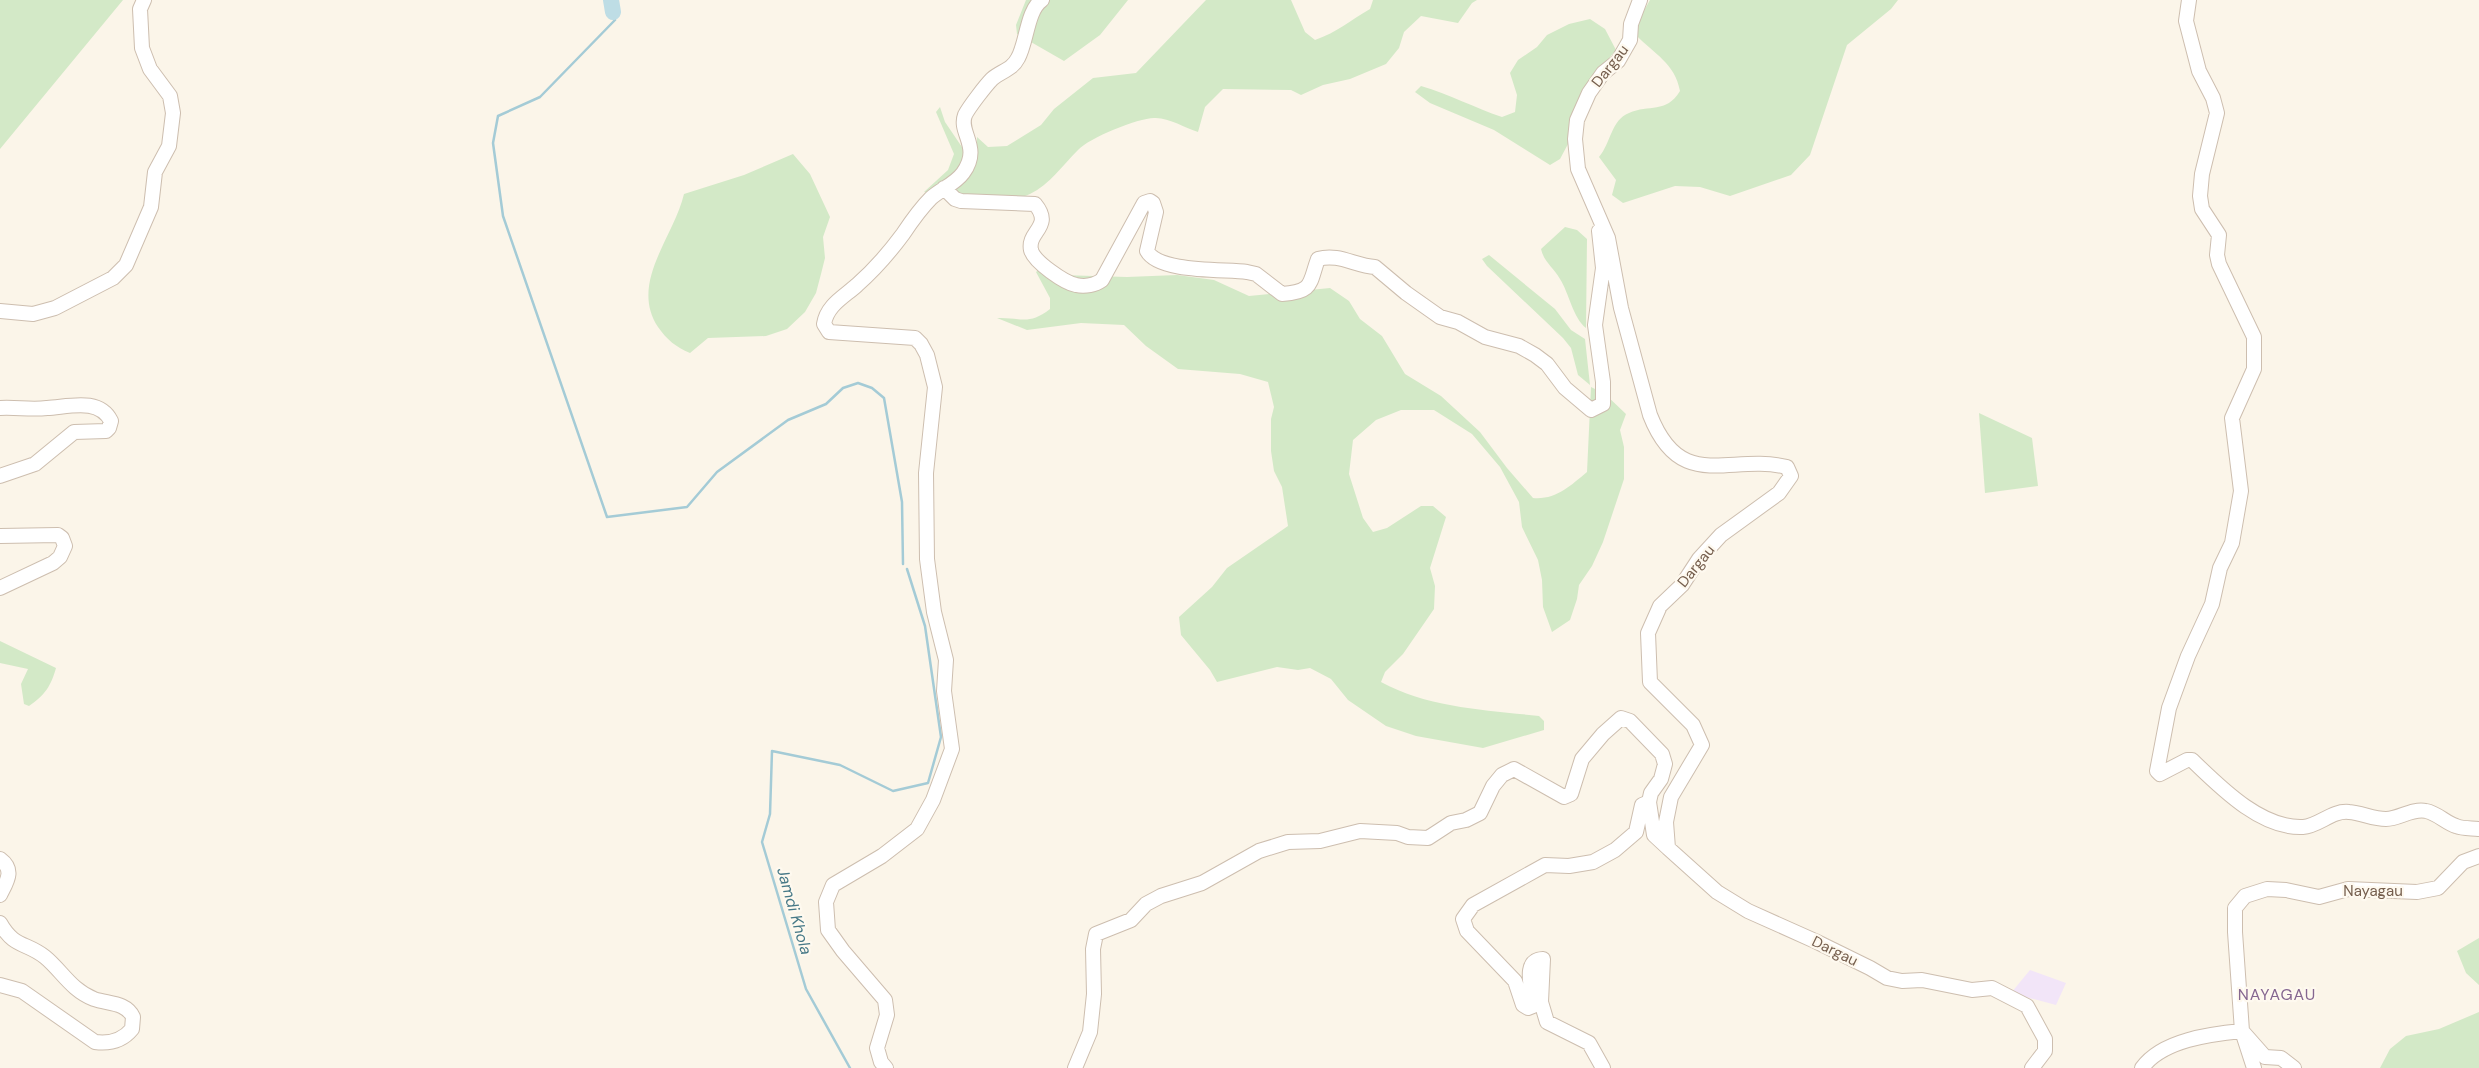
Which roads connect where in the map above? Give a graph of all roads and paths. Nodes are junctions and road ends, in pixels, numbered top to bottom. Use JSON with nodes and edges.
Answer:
{"nodes":[{"id":1,"x":144,"y":0,"type":"edge"},
{"id":2,"x":1042,"y":0,"type":"edge"},
{"id":3,"x":1640,"y":0,"type":"edge"},
{"id":4,"x":2189,"y":0,"type":"edge"},
{"id":5,"x":944,"y":188,"type":"junction"},
{"id":6,"x":1597,"y":212,"type":"junction"},
{"id":7,"x":0,"y":311,"type":"edge"},
{"id":8,"x":0,"y":408,"type":"edge"},
{"id":9,"x":0,"y":476,"type":"edge"},
{"id":10,"x":0,"y":536,"type":"edge"},
{"id":11,"x":0,"y":588,"type":"edge"},
{"id":12,"x":1649,"y":802,"type":"junction"},
{"id":13,"x":2479,"y":829,"type":"edge"},
{"id":14,"x":1668,"y":848,"type":"junction"},
{"id":15,"x":2479,"y":856,"type":"edge"},
{"id":16,"x":0,"y":859,"type":"edge"},
{"id":17,"x":0,"y":894,"type":"edge"},
{"id":18,"x":0,"y":923,"type":"edge"},
{"id":19,"x":0,"y":985,"type":"edge"},
{"id":20,"x":2242,"y":1031,"type":"junction"},
{"id":21,"x":886,"y":1068,"type":"edge"},
{"id":22,"x":1075,"y":1068,"type":"edge"},
{"id":23,"x":1603,"y":1068,"type":"edge"},
{"id":24,"x":2032,"y":1068,"type":"edge"},
{"id":25,"x":2142,"y":1068,"type":"edge"},
{"id":26,"x":2254,"y":1068,"type":"edge"},
{"id":27,"x":2294,"y":1068,"type":"edge"}],
"edges":[{"from":1,"to":7,"type":"street"},
{"from":2,"to":5,"type":"street"},
{"from":3,"to":6,"type":"street","name":"Dargau"},
{"from":4,"to":13,"type":"street"},
{"from":5,"to":6,"type":"street"},
{"from":5,"to":21,"type":"street"},
{"from":6,"to":14,"type":"street","name":"Dargau"},
{"from":8,"to":9,"type":"street"},
{"from":10,"to":11,"type":"street"},
{"from":12,"to":14,"type":"street"},
{"from":12,"to":22,"type":"street"},
{"from":12,"to":23,"type":"street"},
{"from":14,"to":24,"type":"street","name":"Dargau"},
{"from":15,"to":20,"type":"street","name":"Nayagau"},
{"from":16,"to":17,"type":"street"},
{"from":18,"to":19,"type":"street"},
{"from":20,"to":25,"type":"street"},
{"from":20,"to":26,"type":"street","name":"Nayagau"},
{"from":20,"to":27,"type":"street"}]}
